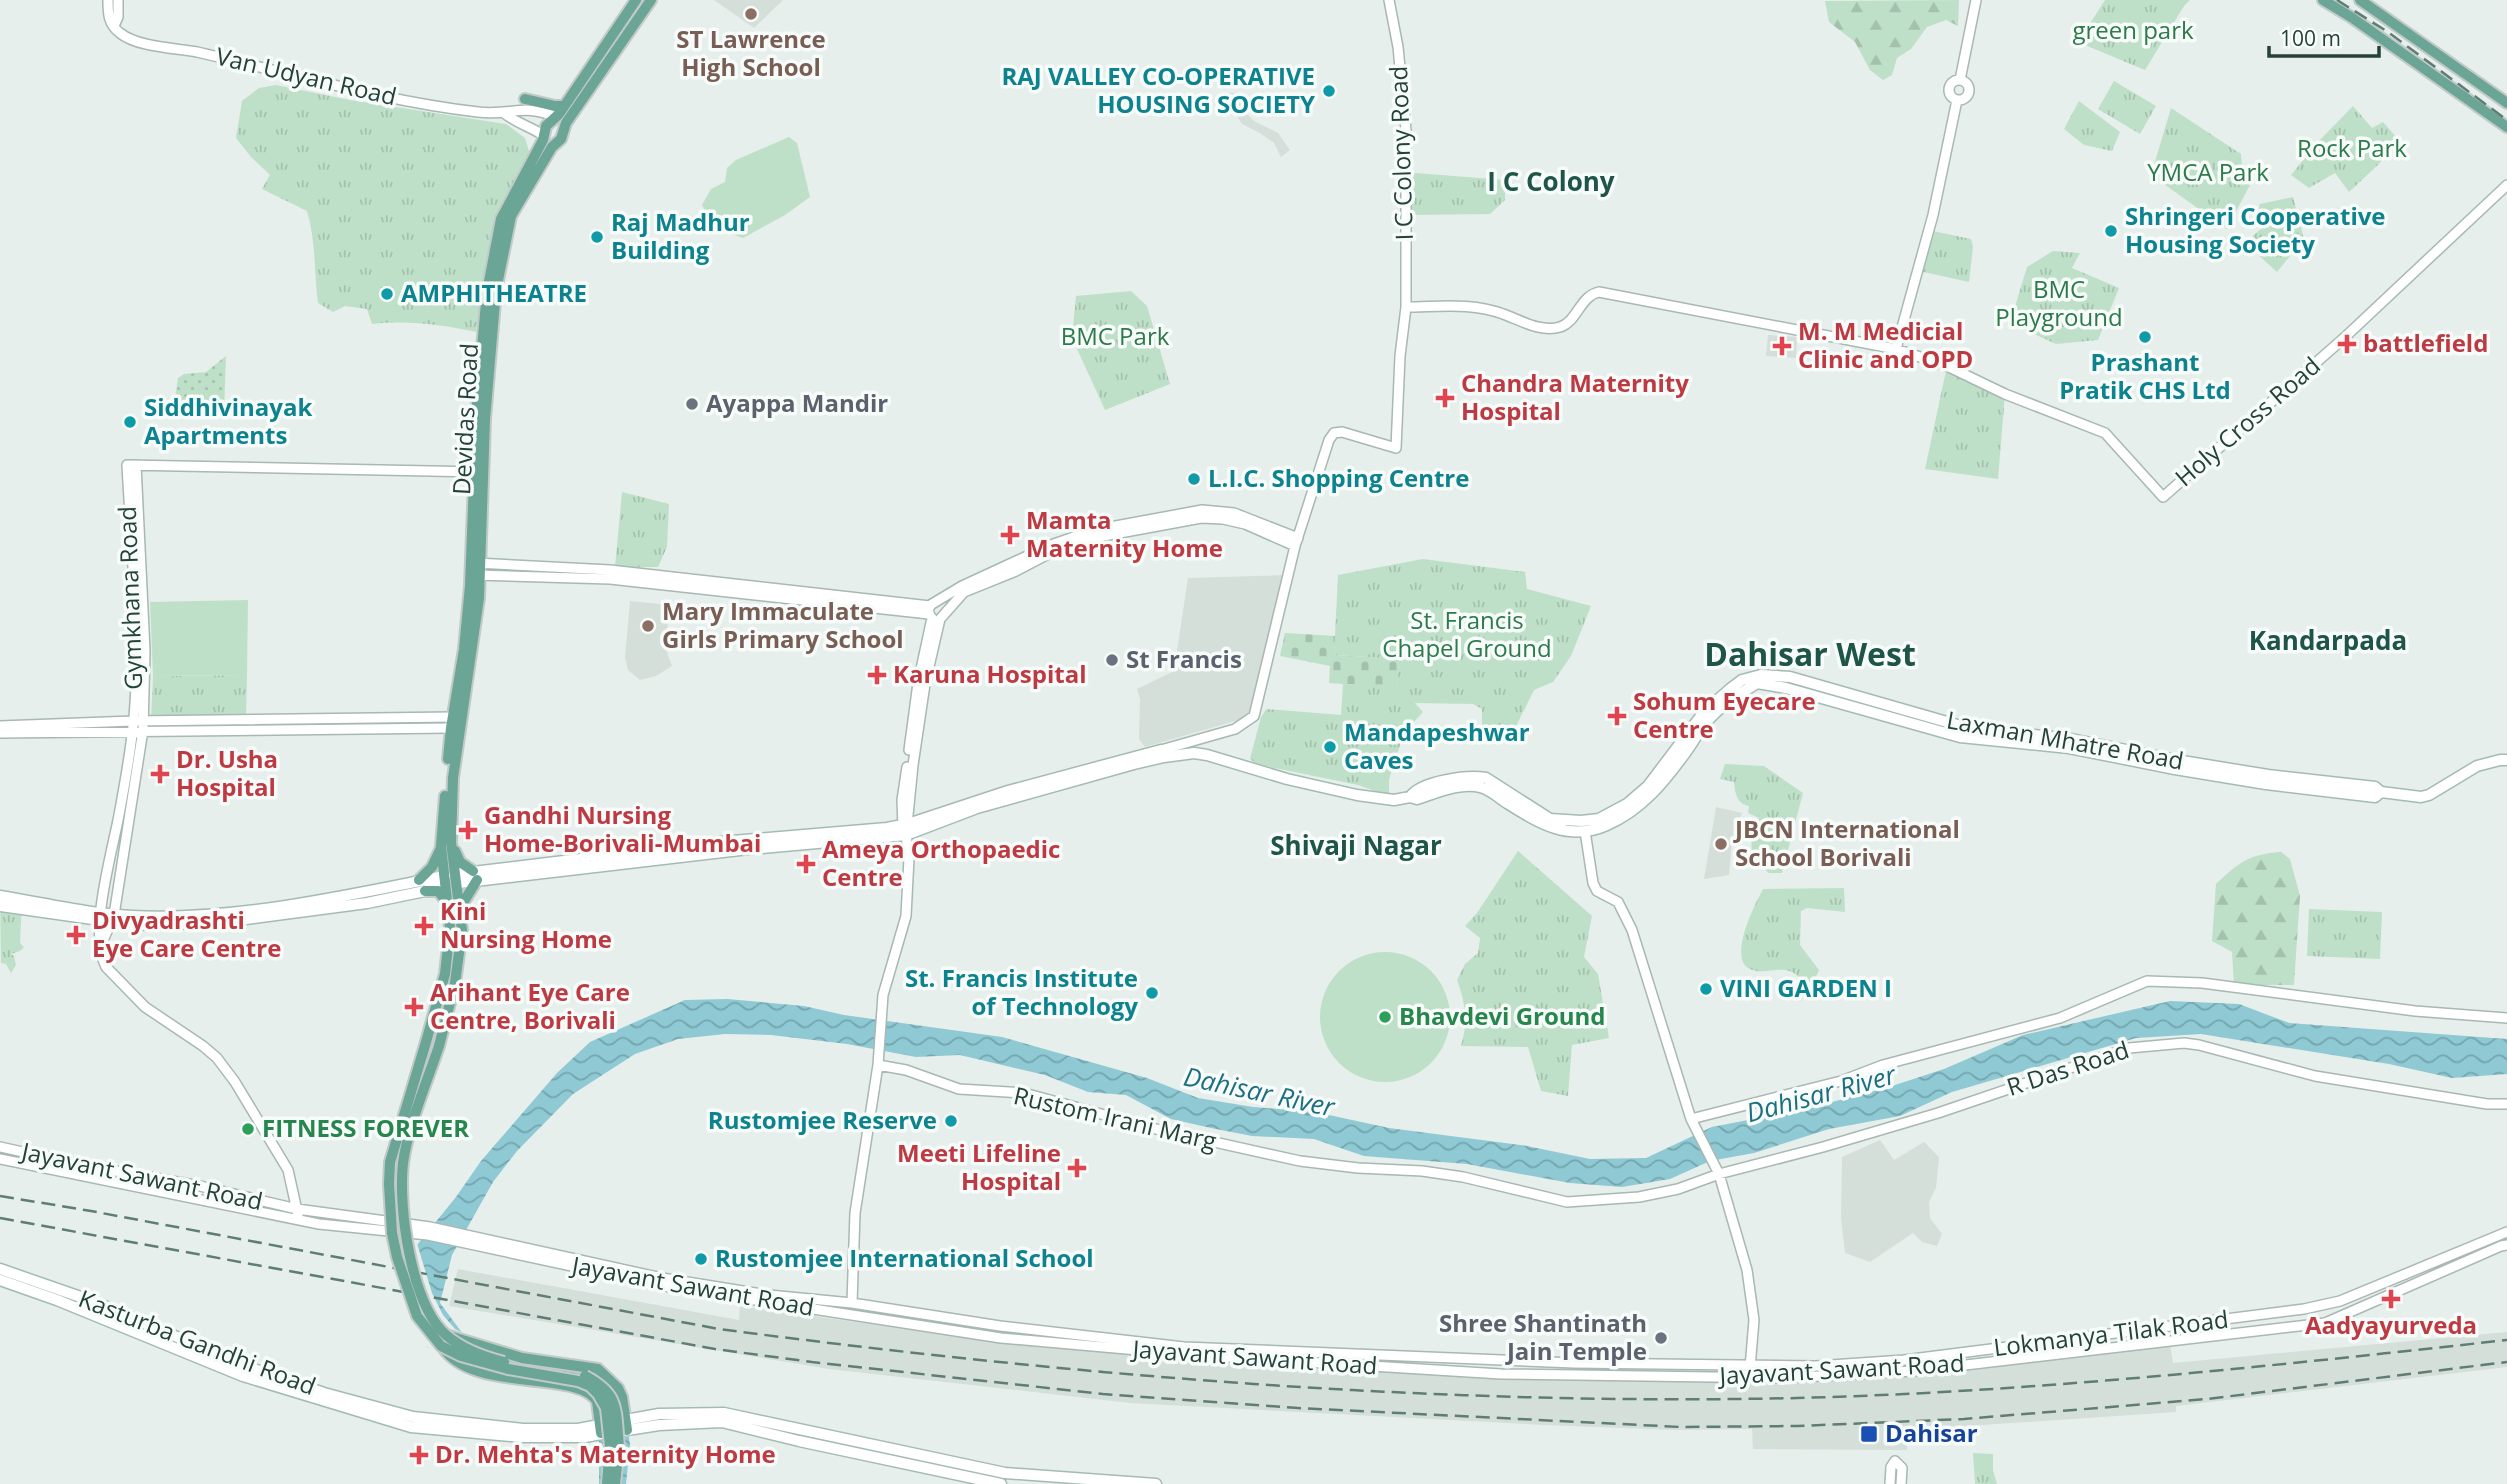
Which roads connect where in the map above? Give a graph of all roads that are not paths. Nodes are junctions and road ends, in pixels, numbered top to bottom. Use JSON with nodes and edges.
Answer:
{"nodes":[{"id":1,"x":108,"y":0,"type":"edge"},
{"id":2,"x":118,"y":0,"type":"edge"},
{"id":3,"x":636,"y":0,"type":"edge"},
{"id":4,"x":651,"y":0,"type":"edge"},
{"id":5,"x":1390,"y":0,"type":"edge"},
{"id":6,"x":1976,"y":0,"type":"edge"},
{"id":7,"x":2323,"y":0,"type":"edge"},
{"id":8,"x":2360,"y":0,"type":"edge"},
{"id":9,"x":114,"y":26,"type":"junction"},
{"id":10,"x":1960,"y":80,"type":"junction"},
{"id":11,"x":525,"y":99,"type":"dead end"},
{"id":12,"x":1957,"y":100,"type":"junction"},
{"id":13,"x":2507,"y":103,"type":"edge"},
{"id":14,"x":564,"y":106,"type":"junction"},
{"id":15,"x":504,"y":113,"type":"junction"},
{"id":16,"x":556,"y":117,"type":"junction"},
{"id":17,"x":566,"y":123,"type":"junction"},
{"id":18,"x":2507,"y":127,"type":"edge"},
{"id":19,"x":546,"y":141,"type":"junction"},
{"id":20,"x":2507,"y":185,"type":"edge"},
{"id":21,"x":1406,"y":307,"type":"junction"},
{"id":22,"x":1896,"y":349,"type":"junction"},
{"id":23,"x":479,"y":472,"type":"junction"},
{"id":24,"x":1296,"y":542,"type":"junction"},
{"id":25,"x":476,"y":569,"type":"junction"},
{"id":26,"x":936,"y":612,"type":"junction"},
{"id":27,"x":452,"y":723,"type":"junction"},
{"id":28,"x":0,"y":726,"type":"edge"},
{"id":29,"x":138,"y":726,"type":"junction"},
{"id":30,"x":0,"y":733,"type":"edge"},
{"id":31,"x":1163,"y":754,"type":"junction"},
{"id":32,"x":2507,"y":760,"type":"edge"},
{"id":33,"x":2494,"y":763,"type":"junction"},
{"id":34,"x":2507,"y":766,"type":"edge"},
{"id":35,"x":2381,"y":792,"type":"junction"},
{"id":36,"x":1410,"y":797,"type":"junction"},
{"id":37,"x":120,"y":813,"type":"junction"},
{"id":38,"x":131,"y":814,"type":"junction"},
{"id":39,"x":906,"y":828,"type":"junction"},
{"id":40,"x":1585,"y":831,"type":"junction"},
{"id":41,"x":446,"y":844,"type":"junction"},
{"id":42,"x":475,"y":876,"type":"junction"},
{"id":43,"x":451,"y":879,"type":"junction"},
{"id":44,"x":422,"y":886,"type":"junction"},
{"id":45,"x":0,"y":896,"type":"edge"},
{"id":46,"x":448,"y":904,"type":"junction"},
{"id":47,"x":0,"y":906,"type":"edge"},
{"id":48,"x":460,"y":908,"type":"junction"},
{"id":49,"x":100,"y":917,"type":"junction"},
{"id":50,"x":113,"y":919,"type":"junction"},
{"id":51,"x":100,"y":948,"type":"junction"},
{"id":52,"x":2507,"y":1018,"type":"edge"},
{"id":53,"x":878,"y":1065,"type":"junction"},
{"id":54,"x":2507,"y":1104,"type":"edge"},
{"id":55,"x":1691,"y":1119,"type":"junction"},
{"id":56,"x":0,"y":1147,"type":"edge"},
{"id":57,"x":0,"y":1160,"type":"edge"},
{"id":58,"x":1717,"y":1170,"type":"junction"},
{"id":59,"x":297,"y":1209,"type":"junction"},
{"id":60,"x":298,"y":1220,"type":"junction"},
{"id":61,"x":429,"y":1231,"type":"junction"},
{"id":62,"x":2507,"y":1232,"type":"edge"},
{"id":63,"x":475,"y":1240,"type":"junction"},
{"id":64,"x":2507,"y":1245,"type":"edge"},
{"id":65,"x":0,"y":1269,"type":"edge"},
{"id":66,"x":0,"y":1280,"type":"edge"},
{"id":67,"x":88,"y":1299,"type":"junction"},
{"id":68,"x":852,"y":1303,"type":"junction"},
{"id":69,"x":83,"y":1310,"type":"junction"},
{"id":70,"x":444,"y":1340,"type":"junction"},
{"id":71,"x":1574,"y":1363,"type":"joint"},
{"id":72,"x":1750,"y":1365,"type":"junction"},
{"id":73,"x":1750,"y":1378,"type":"junction"},
{"id":74,"x":626,"y":1425,"type":"junction"},
{"id":75,"x":472,"y":1427,"type":"junction"},
{"id":76,"x":595,"y":1430,"type":"junction"},
{"id":77,"x":1111,"y":1482,"type":"edge"},
{"id":78,"x":607,"y":1484,"type":"edge"},
{"id":79,"x":615,"y":1484,"type":"edge"},
{"id":80,"x":1001,"y":1484,"type":"edge"},
{"id":81,"x":1156,"y":1484,"type":"edge"},
{"id":82,"x":1890,"y":1484,"type":"edge"},
{"id":83,"x":1901,"y":1484,"type":"edge"}],
"edges":[{"from":1,"to":9,"type":"street"},
{"from":2,"to":9,"type":"street"},
{"from":3,"to":14,"type":"main road","name":"Devidas Road"},
{"from":4,"to":17,"type":"main road","name":"Devidas Road"},
{"from":5,"to":21,"type":"street","name":"I C Colony Road"},
{"from":6,"to":10,"type":"street"},
{"from":7,"to":18,"type":"main road"},
{"from":8,"to":13,"type":"main road"},
{"from":9,"to":15,"type":"street","name":"Van Udyan Road"},
{"from":10,"to":12,"type":"street"},
{"from":10,"to":12,"type":"street"},
{"from":11,"to":14,"type":"main road"},
{"from":12,"to":22,"type":"street"},
{"from":14,"to":16,"type":"main road","name":"Devidas Road"},
{"from":15,"to":16,"type":"street","name":"Van Udyan Road"},
{"from":15,"to":19,"type":"street","name":"Van Udyan Road"},
{"from":16,"to":17,"type":"main road"},
{"from":16,"to":19,"type":"main road","name":"Devidas Road"},
{"from":17,"to":19,"type":"main road","name":"Devidas Road"},
{"from":19,"to":23,"type":"main road","name":"Devidas Road"},
{"from":20,"to":22,"type":"street","name":"Holy Cross Road"},
{"from":21,"to":22,"type":"street","name":"Holy Cross Road"},
{"from":21,"to":24,"type":"street","name":"I C Colony Road"},
{"from":23,"to":25,"type":"main road","name":"Devidas Road"},
{"from":23,"to":29,"type":"street","name":"Gymkhana Road"},
{"from":24,"to":26,"type":"street"},
{"from":24,"to":31,"type":"street"},
{"from":25,"to":26,"type":"street"},
{"from":25,"to":27,"type":"main road","name":"Devidas Road"},
{"from":25,"to":41,"type":"main road","name":"Devidas Road"},
{"from":26,"to":39,"type":"street"},
{"from":27,"to":29,"type":"street"},
{"from":27,"to":41,"type":"main road","name":"Devidas Road"},
{"from":28,"to":29,"type":"street"},
{"from":29,"to":30,"type":"street"},
{"from":29,"to":37,"type":"street"},
{"from":29,"to":38,"type":"street"},
{"from":31,"to":36,"type":"main road","name":"Laxman Mhatre Road"},
{"from":31,"to":39,"type":"main road","name":"Laxman Mhatre Road"},
{"from":32,"to":33,"type":"main road","name":"Laxman Mhatre Road"},
{"from":33,"to":34,"type":"main road"},
{"from":33,"to":35,"type":"main road","name":"Laxman Mhatre Road"},
{"from":35,"to":36,"type":"main road","name":"Laxman Mhatre Road"},
{"from":35,"to":40,"type":"main road","name":"Laxman Mhatre Road"},
{"from":36,"to":40,"type":"main road","name":"Laxman Mhatre Road"},
{"from":37,"to":38,"type":"street"},
{"from":37,"to":49,"type":"street"},
{"from":38,"to":50,"type":"street"},
{"from":39,"to":42,"type":"main road","name":"Laxman Mhatre Road"},
{"from":39,"to":53,"type":"street"},
{"from":40,"to":55,"type":"street"},
{"from":41,"to":42,"type":"main road"},
{"from":41,"to":43,"type":"main road","name":"Devidas Road"},
{"from":41,"to":44,"type":"main road"},
{"from":42,"to":43,"type":"main road","name":"Laxman Mhatre Road"},
{"from":42,"to":48,"type":"main road"},
{"from":43,"to":44,"type":"main road","name":"Laxman Mhatre Road"},
{"from":43,"to":46,"type":"main road"},
{"from":43,"to":48,"type":"main road"},
{"from":44,"to":46,"type":"main road"},
{"from":44,"to":50,"type":"main road","name":"Laxman Mhatre Road"},
{"from":45,"to":49,"type":"main road"},
{"from":46,"to":70,"type":"main road","bridge":true},
{"from":47,"to":49,"type":"main road"},
{"from":48,"to":70,"type":"main road","bridge":true},
{"from":49,"to":50,"type":"main road","name":"Laxman Mhatre Road"},
{"from":49,"to":51,"type":"street"},
{"from":50,"to":51,"type":"street"},
{"from":51,"to":59,"type":"street"},
{"from":52,"to":55,"type":"street"},
{"from":53,"to":58,"type":"street","name":"Rustom Irani Marg"},
{"from":53,"to":68,"type":"street"},
{"from":54,"to":58,"type":"street","name":"R Das Road"},
{"from":55,"to":58,"type":"street"},
{"from":56,"to":59,"type":"street","name":"Jayavant Sawant Road"},
{"from":57,"to":60,"type":"street","name":"Jayavant Sawant Road"},
{"from":58,"to":72,"type":"street"},
{"from":59,"to":60,"type":"street"},
{"from":59,"to":61,"type":"street","name":"Jayavant Sawant Road"},
{"from":60,"to":61,"type":"street","name":"Jayavant Sawant Road"},
{"from":61,"to":63,"type":"street","name":"Jayavant Sawant Road"},
{"from":62,"to":72,"type":"street","name":"Lokmanya Tilak Road"},
{"from":63,"to":68,"type":"street","name":"Jayavant Sawant Road"},
{"from":63,"to":73,"type":"street","name":"Jayavant Sawant Road"},
{"from":64,"to":73,"type":"street","name":"Jayavant Sawant Road"},
{"from":65,"to":67,"type":"main road","name":"Kasturba Gandhi Road"},
{"from":66,"to":69,"type":"main road","name":"Kasturba Gandhi Road"},
{"from":67,"to":69,"type":"main road"},
{"from":67,"to":75,"type":"main road","name":"Kasturba Gandhi Road"},
{"from":68,"to":71,"type":"street","name":"Jayavant Sawant Road"},
{"from":69,"to":75,"type":"main road","name":"Kasturba Gandhi Road"},
{"from":70,"to":74,"type":"main road","bridge":true},
{"from":70,"to":76,"type":"main road","bridge":true},
{"from":70,"to":78,"type":"main road","bridge":true},
{"from":70,"to":79,"type":"main road","bridge":true},
{"from":71,"to":72,"type":"street","name":"Lokmanya Tilak Road"},
{"from":72,"to":73,"type":"street"},
{"from":74,"to":76,"type":"main road","name":"Kasturba Gandhi Road","bridge":true},
{"from":74,"to":77,"type":"main road","name":"Kasturba Gandhi Road"},
{"from":74,"to":80,"type":"main road"},
{"from":75,"to":76,"type":"main road","name":"Kasturba Gandhi Road"},
{"from":77,"to":81,"type":"main road","name":"Kasturba Gandhi Road"},
{"from":82,"to":83,"type":"street"}]}
